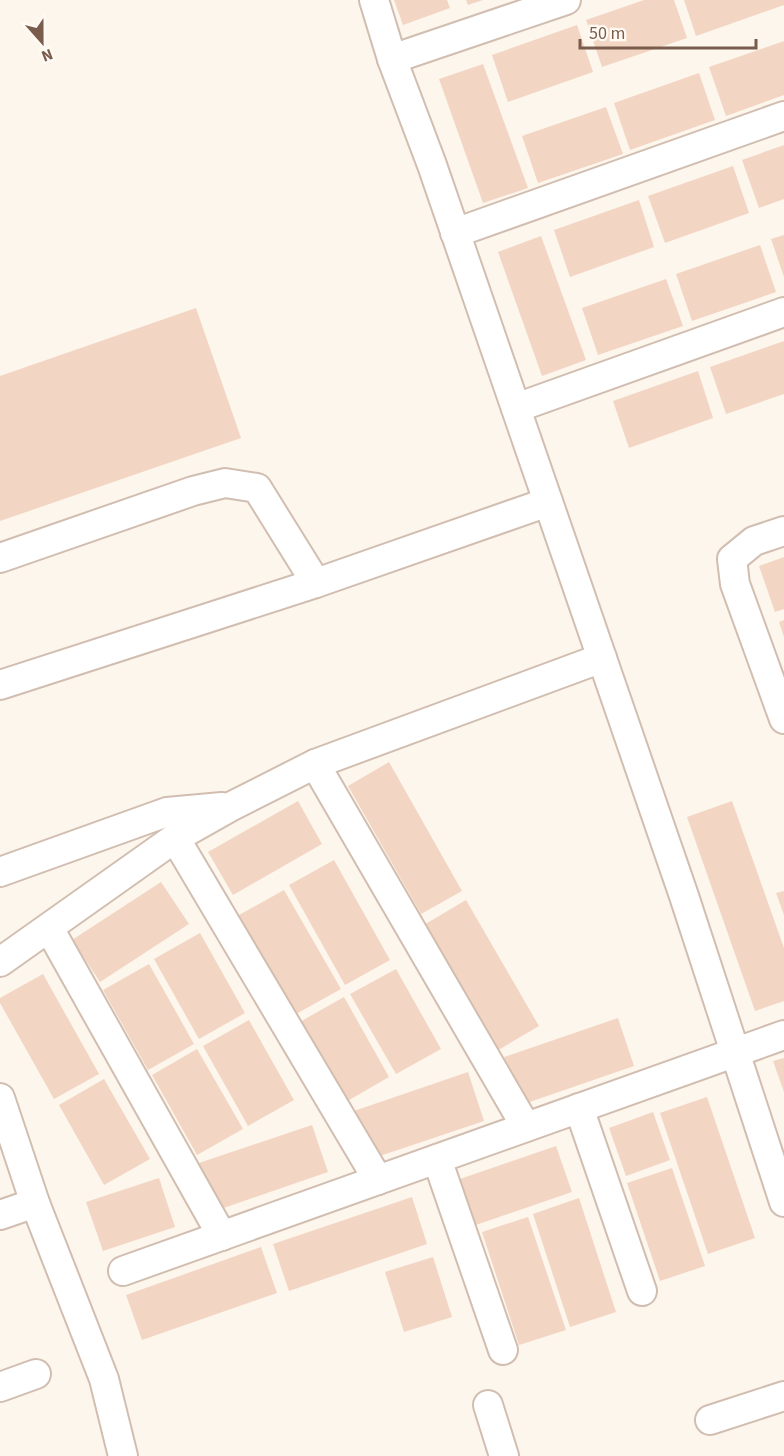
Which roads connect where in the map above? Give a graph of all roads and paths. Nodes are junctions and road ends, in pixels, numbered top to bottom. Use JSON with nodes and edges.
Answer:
{"nodes":[{"id":1,"x":374,"y":0,"type":"edge"},
{"id":2,"x":566,"y":0,"type":"edge"},
{"id":3,"x":392,"y":59,"type":"junction"},
{"id":4,"x":784,"y":116,"type":"edge"},
{"id":5,"x":455,"y":233,"type":"junction"},
{"id":6,"x":784,"y":312,"type":"edge"},
{"id":7,"x":516,"y":408,"type":"junction"},
{"id":8,"x":548,"y":502,"type":"junction"},
{"id":9,"x":784,"y":531,"type":"edge"},
{"id":10,"x":0,"y":558,"type":"edge"},
{"id":11,"x":316,"y":583,"type":"junction"},
{"id":12,"x":602,"y":658,"type":"junction"},
{"id":13,"x":0,"y":686,"type":"edge"},
{"id":14,"x":781,"y":704,"type":"edge"},
{"id":15,"x":315,"y":764,"type":"junction"},
{"id":16,"x":230,"y":807,"type":"junction"},
{"id":17,"x":175,"y":838,"type":"junction"},
{"id":18,"x":0,"y":872,"type":"edge"},
{"id":19,"x":50,"y":928,"type":"junction"},
{"id":20,"x":0,"y":962,"type":"edge"},
{"id":21,"x":784,"y":1035,"type":"edge"},
{"id":22,"x":735,"y":1052,"type":"junction"},
{"id":23,"x":0,"y":1098,"type":"edge"},
{"id":24,"x":579,"y":1108,"type":"junction"},
{"id":25,"x":526,"y":1127,"type":"junction"},
{"id":26,"x":437,"y":1159,"type":"junction"},
{"id":27,"x":378,"y":1180,"type":"junction"},
{"id":28,"x":783,"y":1196,"type":"edge"},
{"id":29,"x":35,"y":1203,"type":"junction"},
{"id":30,"x":0,"y":1215,"type":"edge"},
{"id":31,"x":222,"y":1236,"type":"junction"},
{"id":32,"x":123,"y":1271,"type":"dead end"},
{"id":33,"x":642,"y":1291,"type":"dead end"},
{"id":34,"x":502,"y":1350,"type":"dead end"},
{"id":35,"x":36,"y":1374,"type":"dead end"},
{"id":36,"x":0,"y":1387,"type":"edge"},
{"id":37,"x":784,"y":1396,"type":"edge"},
{"id":38,"x":488,"y":1405,"type":"dead end"},
{"id":39,"x":710,"y":1420,"type":"dead end"},
{"id":40,"x":123,"y":1456,"type":"edge"},
{"id":41,"x":504,"y":1456,"type":"edge"}],
"edges":[{"from":1,"to":3,"type":"street"},
{"from":2,"to":3,"type":"street"},
{"from":3,"to":5,"type":"street"},
{"from":4,"to":5,"type":"street"},
{"from":5,"to":7,"type":"street"},
{"from":6,"to":7,"type":"street"},
{"from":7,"to":8,"type":"street"},
{"from":8,"to":11,"type":"street"},
{"from":8,"to":12,"type":"street"},
{"from":9,"to":14,"type":"street"},
{"from":10,"to":11,"type":"street"},
{"from":11,"to":13,"type":"street"},
{"from":12,"to":15,"type":"street"},
{"from":12,"to":22,"type":"street"},
{"from":15,"to":16,"type":"street"},
{"from":15,"to":25,"type":"street"},
{"from":16,"to":17,"type":"street"},
{"from":16,"to":18,"type":"street"},
{"from":17,"to":19,"type":"street"},
{"from":17,"to":27,"type":"street"},
{"from":19,"to":20,"type":"street"},
{"from":19,"to":31,"type":"street"},
{"from":21,"to":22,"type":"street"},
{"from":22,"to":24,"type":"street"},
{"from":22,"to":28,"type":"street"},
{"from":23,"to":29,"type":"street"},
{"from":24,"to":25,"type":"street"},
{"from":24,"to":33,"type":"street"},
{"from":25,"to":26,"type":"street"},
{"from":26,"to":27,"type":"street"},
{"from":26,"to":34,"type":"street"},
{"from":27,"to":31,"type":"street"},
{"from":29,"to":30,"type":"street"},
{"from":29,"to":40,"type":"street"},
{"from":31,"to":32,"type":"street"},
{"from":35,"to":36,"type":"street"},
{"from":37,"to":39,"type":"street"},
{"from":38,"to":41,"type":"street"}]}
